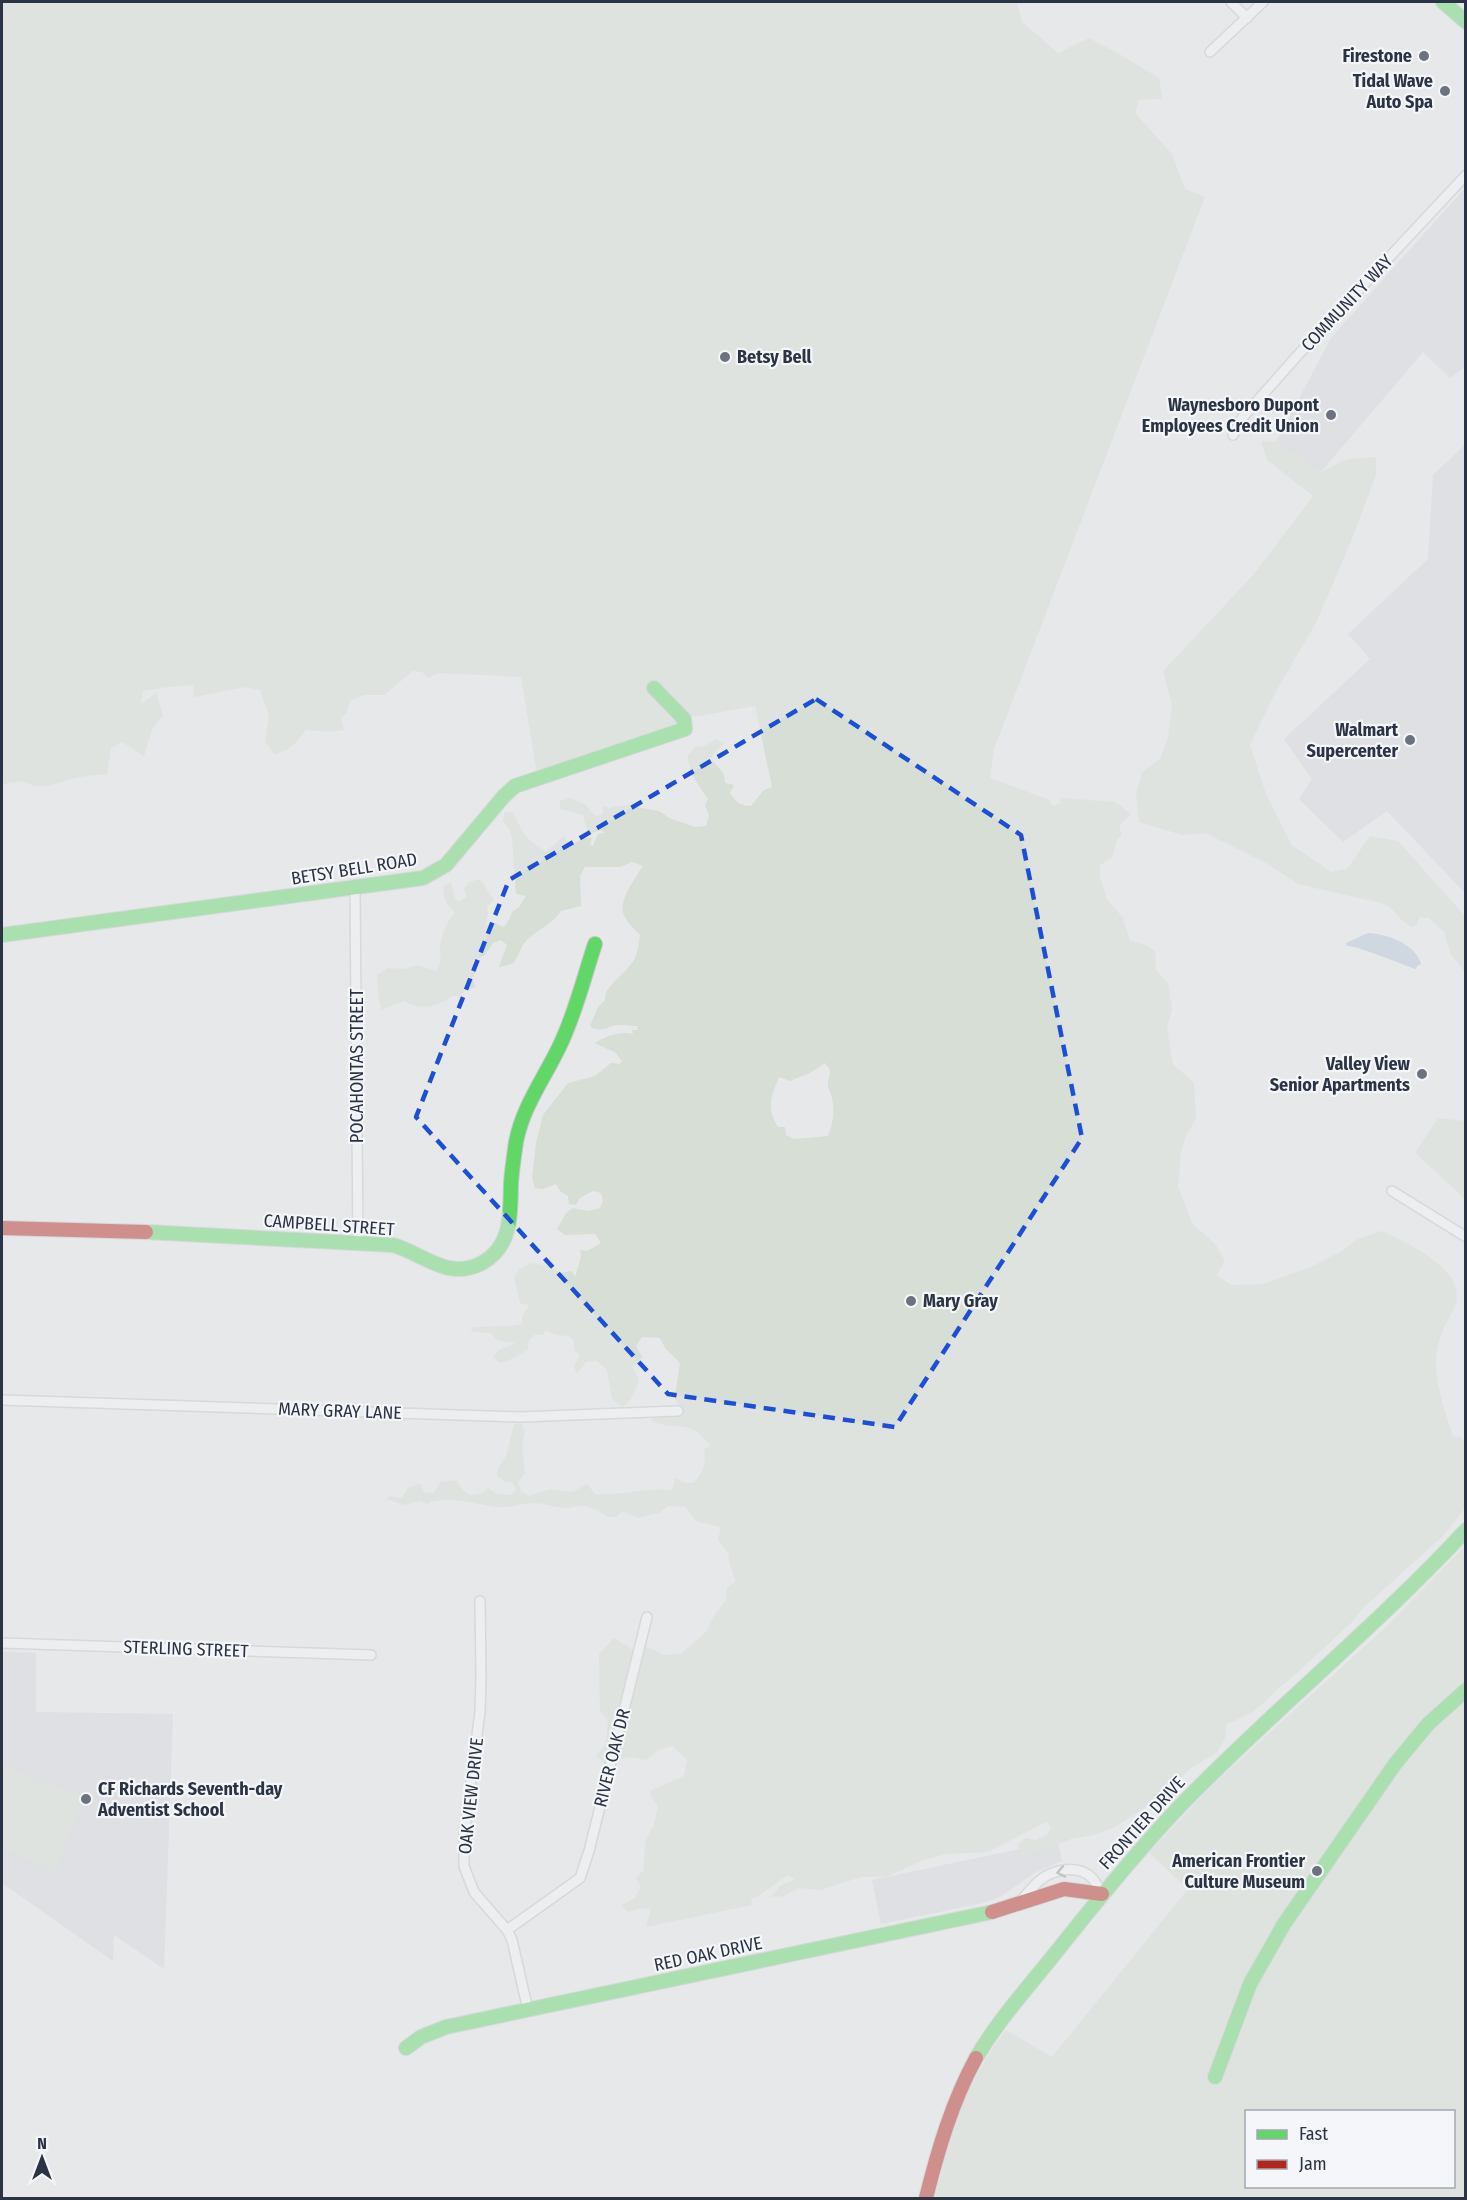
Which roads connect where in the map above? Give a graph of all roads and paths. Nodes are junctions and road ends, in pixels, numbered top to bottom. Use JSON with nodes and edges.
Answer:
{"nodes":[{"id":1,"x":1231,"y":2,"type":"edge"},
{"id":2,"x":1263,"y":2,"type":"edge"},
{"id":3,"x":1443,"y":2,"type":"edge"},
{"id":4,"x":1246,"y":18,"type":"junction"},
{"id":5,"x":1466,"y":22,"type":"edge"},
{"id":6,"x":1210,"y":52,"type":"dead end"},
{"id":7,"x":1466,"y":175,"type":"edge"},
{"id":8,"x":1233,"y":435,"type":"dead end"},
{"id":9,"x":654,"y":688,"type":"dead end"},
{"id":10,"x":355,"y":888,"type":"junction"},
{"id":11,"x":2,"y":935,"type":"edge"},
{"id":12,"x":595,"y":944,"type":"dead end"},
{"id":13,"x":1392,"y":1191,"type":"dead end"},
{"id":14,"x":2,"y":1228,"type":"edge"},
{"id":15,"x":1466,"y":1237,"type":"edge"},
{"id":16,"x":358,"y":1244,"type":"junction"},
{"id":17,"x":2,"y":1400,"type":"edge"},
{"id":18,"x":678,"y":1411,"type":"dead end"},
{"id":19,"x":1466,"y":1530,"type":"edge"},
{"id":20,"x":480,"y":1601,"type":"dead end"},
{"id":21,"x":646,"y":1617,"type":"dead end"},
{"id":22,"x":2,"y":1643,"type":"edge"},
{"id":23,"x":371,"y":1655,"type":"dead end"},
{"id":24,"x":1466,"y":1690,"type":"edge"},
{"id":25,"x":1102,"y":1894,"type":"junction"},
{"id":26,"x":507,"y":1930,"type":"junction"},
{"id":27,"x":528,"y":2010,"type":"junction"},
{"id":28,"x":406,"y":2048,"type":"dead end"},
{"id":29,"x":1215,"y":2077,"type":"dead end"},
{"id":30,"x":926,"y":2199,"type":"edge"}],
"edges":[{"from":1,"to":4,"type":"street"},
{"from":2,"to":4,"type":"street"},
{"from":3,"to":5,"type":"street"},
{"from":4,"to":6,"type":"street"},
{"from":7,"to":8,"type":"street","name":"COMMUNITY WAY"},
{"from":9,"to":10,"type":"street","name":"BETSY BELL ROAD"},
{"from":10,"to":11,"type":"street","name":"BETSY BELL ROAD"},
{"from":10,"to":16,"type":"street","name":"POCAHONTAS STREET"},
{"from":12,"to":16,"type":"street","name":"CAMPBELL STREET"},
{"from":13,"to":15,"type":"street"},
{"from":14,"to":16,"type":"street","name":"CAMPBELL STREET"},
{"from":17,"to":18,"type":"street","name":"MARY GRAY LANE"},
{"from":19,"to":25,"type":"street","name":"FRONTIER DRIVE"},
{"from":20,"to":26,"type":"street","name":"OAK VIEW DRIVE"},
{"from":21,"to":26,"type":"street","name":"RIVER OAK DR"},
{"from":22,"to":23,"type":"street","name":"STERLING STREET"},
{"from":24,"to":29,"type":"street"},
{"from":25,"to":27,"type":"street","name":"RED OAK DRIVE"},
{"from":25,"to":30,"type":"street","name":"FRONTIER DRIVE"},
{"from":26,"to":27,"type":"street","name":"OAK VIEW DRIVE"},
{"from":27,"to":28,"type":"street","name":"RED OAK DRIVE"}]}
